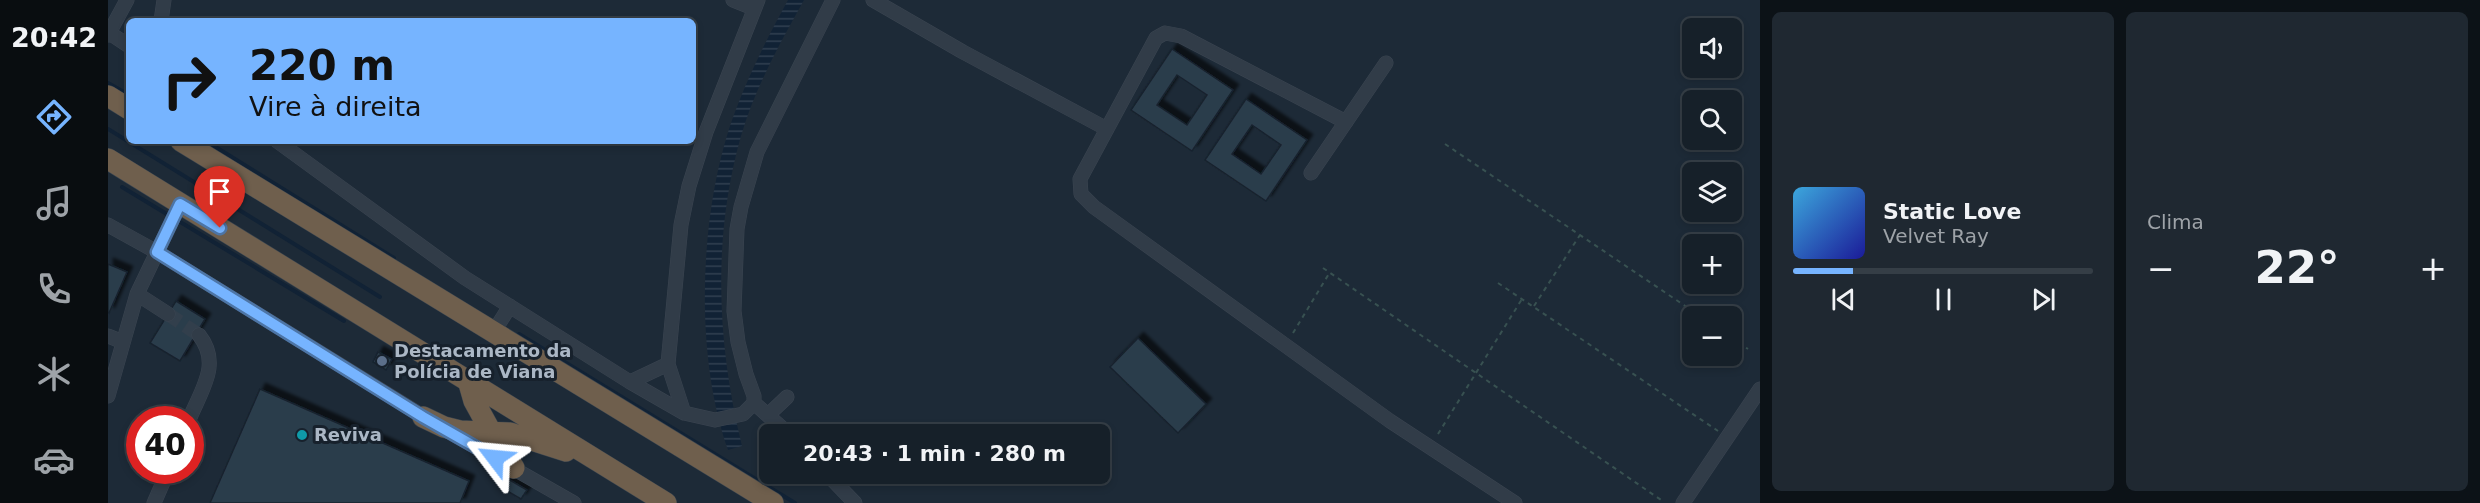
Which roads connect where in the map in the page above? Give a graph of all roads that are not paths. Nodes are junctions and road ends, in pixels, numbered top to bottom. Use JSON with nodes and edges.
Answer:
{"nodes":[{"id":1,"x":127,"y":0,"type":"edge"},
{"id":2,"x":164,"y":0,"type":"edge"},
{"id":3,"x":733,"y":0,"type":"edge"},
{"id":4,"x":833,"y":0,"type":"edge"},
{"id":5,"x":873,"y":0,"type":"edge"},
{"id":6,"x":755,"y":4,"type":"edge"},
{"id":7,"x":161,"y":18,"type":"edge"},
{"id":8,"x":108,"y":34,"type":"edge"},
{"id":9,"x":126,"y":44,"type":"edge"},
{"id":10,"x":1386,"y":63,"type":"dead end"},
{"id":11,"x":108,"y":96,"type":"edge"},
{"id":12,"x":126,"y":107,"type":"edge"},
{"id":13,"x":1346,"y":122,"type":"junction"},
{"id":14,"x":1107,"y":129,"type":"junction"},
{"id":15,"x":186,"y":144,"type":"edge"},
{"id":16,"x":281,"y":144,"type":"edge"},
{"id":17,"x":108,"y":159,"type":"edge"},
{"id":18,"x":1311,"y":172,"type":"dead end"},
{"id":19,"x":180,"y":204,"type":"junction"},
{"id":20,"x":108,"y":225,"type":"edge"},
{"id":21,"x":157,"y":252,"type":"junction"},
{"id":22,"x":137,"y":294,"type":"junction"},
{"id":23,"x":510,"y":306,"type":"junction"},
{"id":24,"x":168,"y":314,"type":"tunnel mouth"},
{"id":25,"x":493,"y":333,"type":"junction"},
{"id":26,"x":199,"y":335,"type":"tunnel mouth"},
{"id":27,"x":108,"y":336,"type":"edge"},
{"id":28,"x":123,"y":342,"type":"junction"},
{"id":29,"x":668,"y":364,"type":"junction"},
{"id":30,"x":468,"y":380,"type":"junction"},
{"id":31,"x":630,"y":382,"type":"junction"},
{"id":32,"x":108,"y":396,"type":"edge"},
{"id":33,"x":787,"y":397,"type":"dead end"},
{"id":34,"x":1758,"y":398,"type":"edge"},
{"id":35,"x":474,"y":401,"type":"junction"},
{"id":36,"x":754,"y":403,"type":"junction"},
{"id":37,"x":195,"y":406,"type":"edge"},
{"id":38,"x":684,"y":412,"type":"junction"},
{"id":39,"x":768,"y":415,"type":"junction"},
{"id":40,"x":423,"y":417,"type":"junction"},
{"id":41,"x":778,"y":424,"type":"edge"},
{"id":42,"x":444,"y":427,"type":"junction"},
{"id":43,"x":491,"y":432,"type":"junction"},
{"id":44,"x":514,"y":468,"type":"junction"},
{"id":45,"x":624,"y":477,"type":"junction"},
{"id":46,"x":162,"y":484,"type":"edge"},
{"id":47,"x":837,"y":484,"type":"edge"},
{"id":48,"x":154,"y":503,"type":"edge"},
{"id":49,"x":574,"y":503,"type":"edge"},
{"id":50,"x":666,"y":503,"type":"edge"},
{"id":51,"x":773,"y":503,"type":"edge"},
{"id":52,"x":855,"y":503,"type":"edge"},
{"id":53,"x":1515,"y":503,"type":"edge"},
{"id":54,"x":1683,"y":503,"type":"edge"}],
"edges":[{"from":1,"to":8,"type":"street"},
{"from":2,"to":7,"type":"street"},
{"from":3,"to":6,"type":"street"},
{"from":4,"to":36,"type":"street"},
{"from":5,"to":14,"type":"street"},
{"from":6,"to":29,"type":"street"},
{"from":8,"to":9,"type":"street"},
{"from":10,"to":13,"type":"street"},
{"from":11,"to":12,"type":"highway"},
{"from":13,"to":14,"type":"street"},
{"from":13,"to":18,"type":"street"},
{"from":14,"to":53,"type":"street"},
{"from":15,"to":25,"type":"highway"},
{"from":16,"to":23,"type":"street"},
{"from":17,"to":19,"type":"highway"},
{"from":19,"to":21,"type":"street"},
{"from":19,"to":30,"type":"highway"},
{"from":20,"to":21,"type":"street"},
{"from":21,"to":22,"type":"street"},
{"from":21,"to":40,"type":"street"},
{"from":22,"to":24,"type":"street"},
{"from":22,"to":28,"type":"street"},
{"from":23,"to":25,"type":"street"},
{"from":23,"to":31,"type":"street"},
{"from":25,"to":51,"type":"highway"},
{"from":26,"to":37,"type":"street"},
{"from":27,"to":28,"type":"street"},
{"from":28,"to":32,"type":"street"},
{"from":29,"to":31,"type":"street"},
{"from":29,"to":38,"type":"street"},
{"from":30,"to":35,"type":"highway"},
{"from":30,"to":45,"type":"highway"},
{"from":31,"to":38,"type":"street"},
{"from":33,"to":39,"type":"street"},
{"from":34,"to":54,"type":"street"},
{"from":35,"to":42,"type":"highway"},
{"from":35,"to":43,"type":"highway"},
{"from":36,"to":38,"type":"street"},
{"from":36,"to":39,"type":"street"},
{"from":39,"to":41,"type":"street"},
{"from":40,"to":42,"type":"highway"},
{"from":40,"to":44,"type":"street"},
{"from":42,"to":43,"type":"highway"},
{"from":43,"to":44,"type":"highway"},
{"from":43,"to":45,"type":"highway"},
{"from":44,"to":49,"type":"street"},
{"from":45,"to":50,"type":"highway"},
{"from":46,"to":48,"type":"street"},
{"from":47,"to":52,"type":"street"}]}
